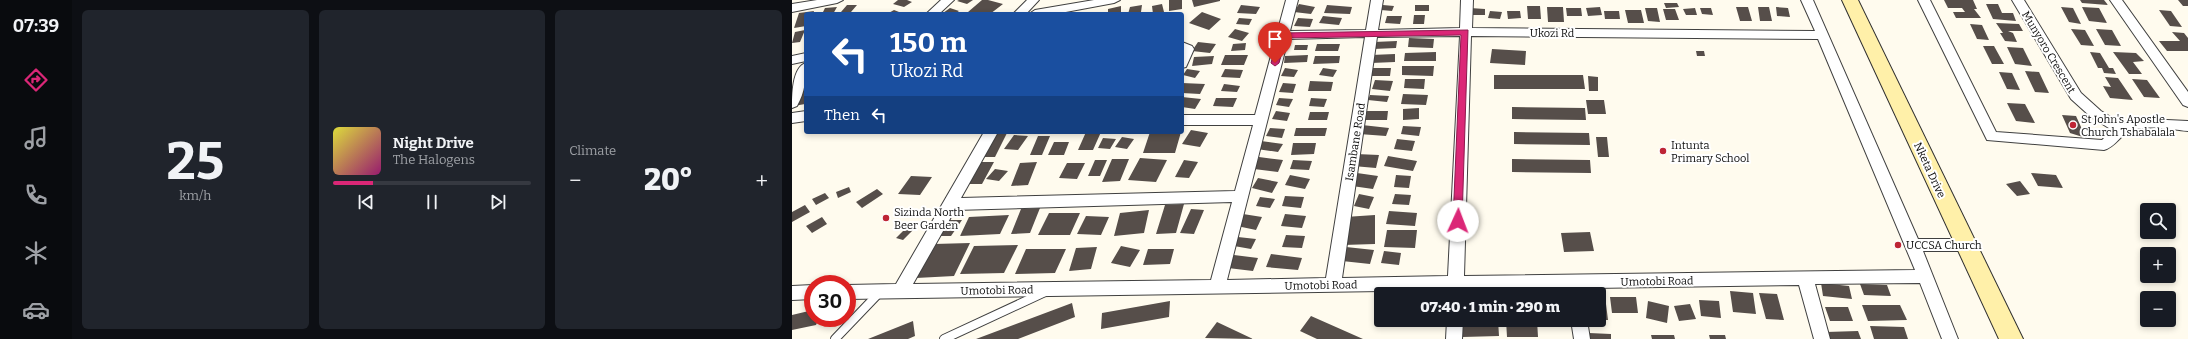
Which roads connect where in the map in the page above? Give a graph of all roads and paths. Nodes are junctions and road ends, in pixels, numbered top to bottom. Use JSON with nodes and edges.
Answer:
{"nodes":[{"id":1,"x":837,"y":0,"type":"edge"},
{"id":2,"x":948,"y":0,"type":"edge"},
{"id":3,"x":1033,"y":0,"type":"edge"},
{"id":4,"x":1114,"y":0,"type":"edge"},
{"id":5,"x":1292,"y":0,"type":"edge"},
{"id":6,"x":1377,"y":0,"type":"edge"},
{"id":7,"x":1467,"y":0,"type":"edge"},
{"id":8,"x":1807,"y":0,"type":"edge"},
{"id":9,"x":1850,"y":0,"type":"edge"},
{"id":10,"x":1924,"y":0,"type":"edge"},
{"id":11,"x":2018,"y":0,"type":"edge"},
{"id":12,"x":2116,"y":0,"type":"edge"},
{"id":13,"x":792,"y":8,"type":"edge"},
{"id":14,"x":934,"y":12,"type":"edge"},
{"id":15,"x":1021,"y":12,"type":"edge"},
{"id":16,"x":1046,"y":12,"type":"edge"},
{"id":17,"x":1465,"y":32,"type":"junction"},
{"id":18,"x":1371,"y":33,"type":"junction"},
{"id":19,"x":1282,"y":35,"type":"junction"},
{"id":20,"x":1822,"y":35,"type":"junction"},
{"id":21,"x":1184,"y":46,"type":"edge"},
{"id":22,"x":804,"y":57,"type":"edge"},
{"id":23,"x":1184,"y":59,"type":"edge"},
{"id":24,"x":792,"y":60,"type":"edge"},
{"id":25,"x":804,"y":72,"type":"edge"},
{"id":26,"x":2188,"y":102,"type":"edge"},
{"id":27,"x":792,"y":103,"type":"edge"},
{"id":28,"x":804,"y":116,"type":"edge"},
{"id":29,"x":792,"y":118,"type":"edge"},
{"id":30,"x":1184,"y":120,"type":"edge"},
{"id":31,"x":1260,"y":120,"type":"junction"},
{"id":32,"x":2188,"y":126,"type":"edge"},
{"id":33,"x":2121,"y":130,"type":"junction"},
{"id":34,"x":990,"y":134,"type":"edge"},
{"id":35,"x":1241,"y":196,"type":"junction"},
{"id":36,"x":952,"y":204,"type":"junction"},
{"id":37,"x":1913,"y":245,"type":"junction"},
{"id":38,"x":1966,"y":245,"type":"junction"},
{"id":39,"x":1925,"y":276,"type":"junction"},
{"id":40,"x":1805,"y":278,"type":"junction"},
{"id":41,"x":1333,"y":284,"type":"junction"},
{"id":42,"x":1217,"y":286,"type":"junction"},
{"id":43,"x":1406,"y":287,"type":"edge"},
{"id":44,"x":1455,"y":287,"type":"edge"},
{"id":45,"x":1597,"y":287,"type":"edge"},
{"id":46,"x":1052,"y":289,"type":"junction"},
{"id":47,"x":901,"y":291,"type":"junction"},
{"id":48,"x":804,"y":292,"type":"edge"},
{"id":49,"x":856,"y":292,"type":"edge"},
{"id":50,"x":880,"y":292,"type":"junction"},
{"id":51,"x":792,"y":293,"type":"edge"},
{"id":52,"x":1455,"y":327,"type":"edge"},
{"id":53,"x":1580,"y":327,"type":"edge"},
{"id":54,"x":835,"y":339,"type":"edge"},
{"id":55,"x":944,"y":339,"type":"edge"},
{"id":56,"x":1454,"y":339,"type":"edge"},
{"id":57,"x":1582,"y":339,"type":"edge"},
{"id":58,"x":1822,"y":339,"type":"edge"},
{"id":59,"x":1950,"y":339,"type":"edge"},
{"id":60,"x":2011,"y":339,"type":"edge"}],
"edges":[{"from":1,"to":13,"type":"street"},
{"from":2,"to":14,"type":"street"},
{"from":3,"to":15,"type":"street"},
{"from":4,"to":16,"type":"street"},
{"from":5,"to":19,"type":"street"},
{"from":6,"to":18,"type":"street","name":"Isambane Road"},
{"from":7,"to":17,"type":"street"},
{"from":8,"to":20,"type":"street"},
{"from":9,"to":38,"type":"street","name":"Nketa Drive"},
{"from":10,"to":33,"type":"street"},
{"from":11,"to":33,"type":"street","name":"Munyoro Crescent"},
{"from":12,"to":26,"type":"street"},
{"from":17,"to":18,"type":"street","name":"Ukozi Rd"},
{"from":17,"to":20,"type":"street","name":"Ukozi Rd"},
{"from":17,"to":44,"type":"street"},
{"from":18,"to":19,"type":"street","name":"Ukozi Rd"},
{"from":18,"to":41,"type":"street","name":"Isambane Road"},
{"from":19,"to":31,"type":"street"},
{"from":20,"to":37,"type":"street"},
{"from":21,"to":23,"type":"street"},
{"from":22,"to":24,"type":"street"},
{"from":25,"to":27,"type":"street"},
{"from":28,"to":29,"type":"street"},
{"from":30,"to":31,"type":"street"},
{"from":31,"to":35,"type":"street"},
{"from":32,"to":33,"type":"street"},
{"from":34,"to":36,"type":"street"},
{"from":35,"to":36,"type":"street"},
{"from":35,"to":42,"type":"street"},
{"from":36,"to":47,"type":"street"},
{"from":37,"to":38,"type":"street"},
{"from":37,"to":39,"type":"street"},
{"from":38,"to":60,"type":"street","name":"Nketa Drive"},
{"from":39,"to":40,"type":"street","name":"Umotobi Road"},
{"from":39,"to":59,"type":"street"},
{"from":40,"to":45,"type":"street","name":"Umotobi Road"},
{"from":40,"to":58,"type":"street"},
{"from":41,"to":42,"type":"street","name":"Umotobi Road"},
{"from":41,"to":43,"type":"street","name":"Umotobi Road"},
{"from":42,"to":46,"type":"street","name":"Umotobi Road"},
{"from":46,"to":47,"type":"street","name":"Umotobi Road"},
{"from":46,"to":55,"type":"lane"},
{"from":47,"to":50,"type":"street","name":"Umotobi Road"},
{"from":48,"to":51,"type":"street"},
{"from":49,"to":50,"type":"street","name":"Umotobi Road"},
{"from":50,"to":54,"type":"lane"},
{"from":52,"to":56,"type":"street"},
{"from":53,"to":57,"type":"street"}]}
